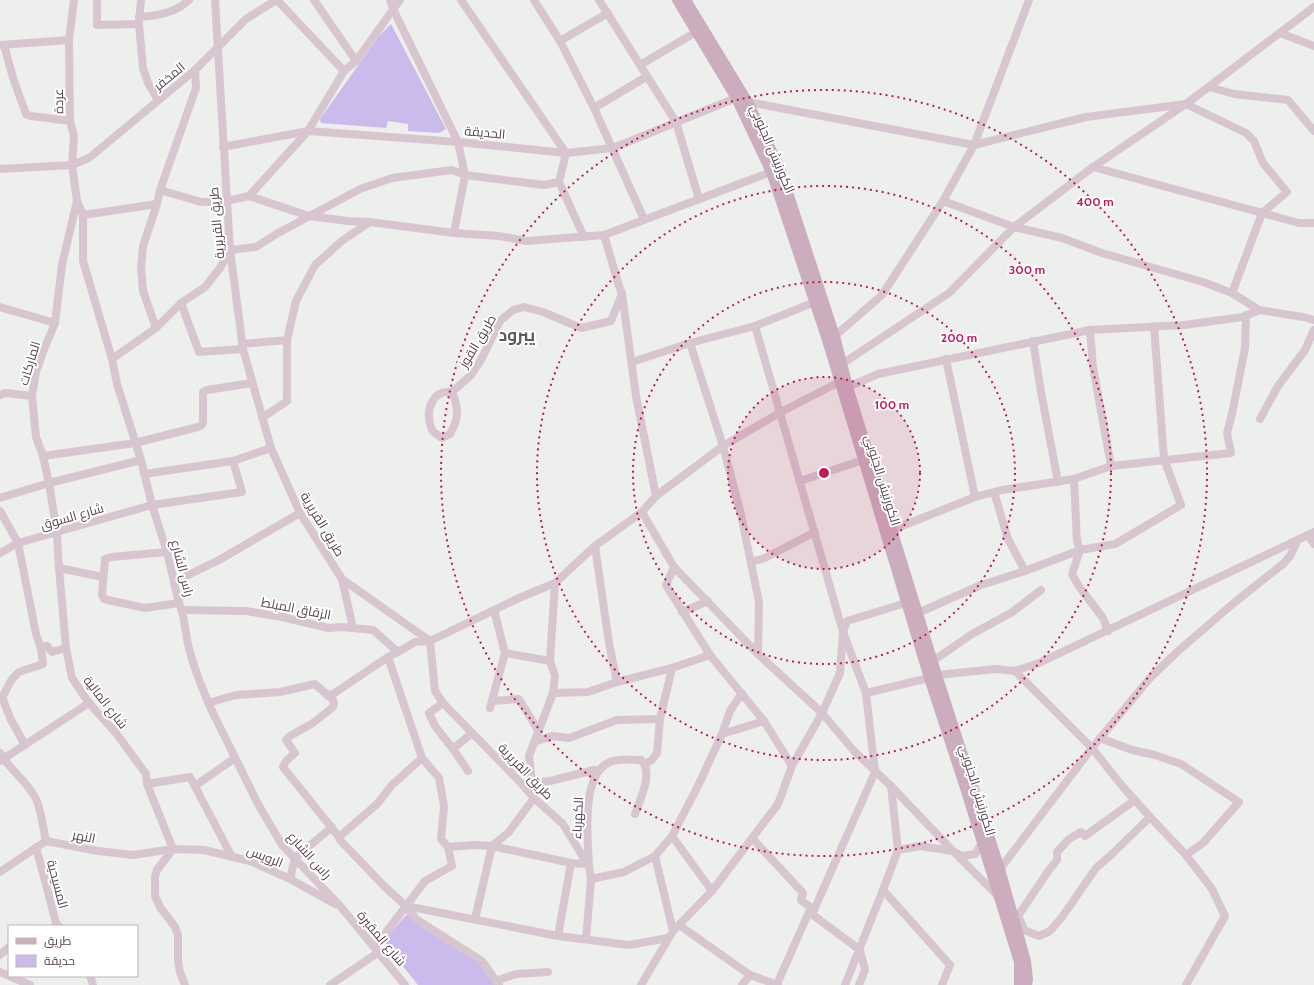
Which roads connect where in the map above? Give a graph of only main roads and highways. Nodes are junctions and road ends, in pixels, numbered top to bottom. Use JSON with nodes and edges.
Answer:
{"nodes":[{"id":1,"x":677,"y":0,"type":"edge"},
{"id":2,"x":686,"y":0,"type":"edge"},
{"id":3,"x":844,"y":383,"type":"junction"},
{"id":4,"x":933,"y":676,"type":"junction"},
{"id":5,"x":1019,"y":985,"type":"edge"},
{"id":6,"x":1027,"y":985,"type":"edge"}],
"edges":[{"from":1,"to":3,"type":"main road","name":"الكورنيش الجنوبي"},
{"from":2,"to":3,"type":"main road","name":"الكورنيش الجنوبي"},
{"from":3,"to":4,"type":"main road","name":"الكورنيش الجنوبي"},
{"from":3,"to":4,"type":"main road","name":"الكورنيش الجنوبي"},
{"from":4,"to":5,"type":"main road","name":"الكورنيش الجنوبي"},
{"from":4,"to":6,"type":"main road","name":"الكورنيش الجنوبي"}]}
